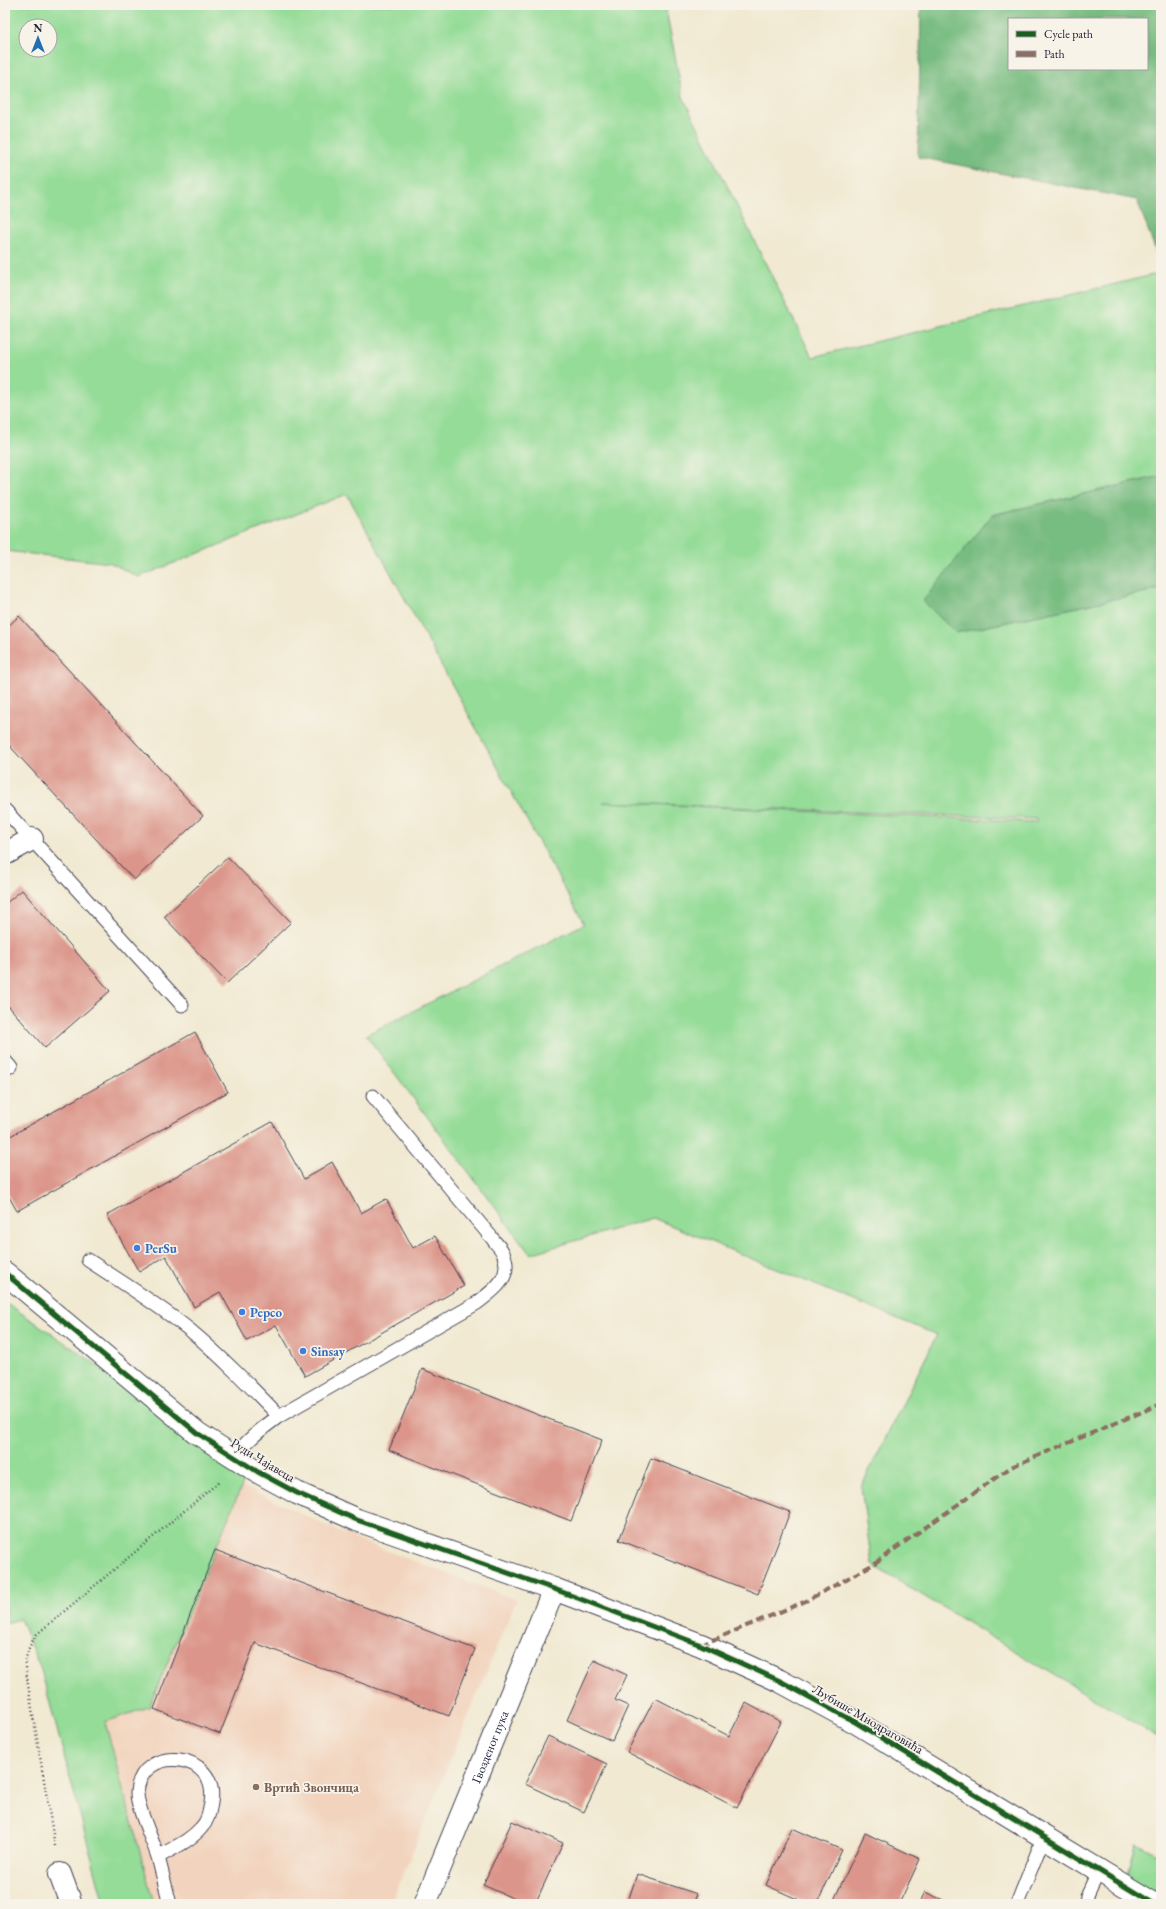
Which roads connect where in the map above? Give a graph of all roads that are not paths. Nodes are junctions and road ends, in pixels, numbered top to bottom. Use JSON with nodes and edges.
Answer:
{"nodes":[{"id":1,"x":5,"y":810,"type":"edge"},
{"id":2,"x":32,"y":839,"type":"junction"},
{"id":3,"x":5,"y":854,"type":"edge"},
{"id":4,"x":182,"y":1005,"type":"dead end"},
{"id":5,"x":5,"y":1061,"type":"edge"},
{"id":6,"x":5,"y":1072,"type":"edge"},
{"id":7,"x":373,"y":1096,"type":"dead end"},
{"id":8,"x":88,"y":1260,"type":"dead end"},
{"id":9,"x":5,"y":1273,"type":"edge"},
{"id":10,"x":278,"y":1416,"type":"junction"},
{"id":11,"x":236,"y":1457,"type":"junction"},
{"id":12,"x":554,"y":1589,"type":"junction"},
{"id":13,"x":1044,"y":1836,"type":"junction"},
{"id":14,"x":158,"y":1857,"type":"junction"},
{"id":15,"x":1099,"y":1870,"type":"junction"},
{"id":16,"x":60,"y":1874,"type":"road end"},
{"id":17,"x":71,"y":1904,"type":"edge"},
{"id":18,"x":170,"y":1904,"type":"edge"},
{"id":19,"x":425,"y":1904,"type":"edge"},
{"id":20,"x":1017,"y":1904,"type":"edge"},
{"id":21,"x":1086,"y":1904,"type":"edge"},
{"id":22,"x":1154,"y":1904,"type":"edge"}],
"edges":[{"from":1,"to":2,"type":"lane"},
{"from":2,"to":3,"type":"street"},
{"from":2,"to":4,"type":"lane"},
{"from":5,"to":6,"type":"lane"},
{"from":7,"to":10,"type":"lane"},
{"from":8,"to":10,"type":"lane"},
{"from":9,"to":11,"type":"street","name":"Руди Чајавеца"},
{"from":10,"to":11,"type":"lane"},
{"from":11,"to":12,"type":"street","name":"Руди Чајавеца"},
{"from":12,"to":13,"type":"street","name":"Љубише Миодраговића"},
{"from":12,"to":19,"type":"street","name":"Гвозденог пука"},
{"from":13,"to":15,"type":"street","name":"Љубише Миодраговића"},
{"from":13,"to":20,"type":"lane"},
{"from":14,"to":14,"type":"lane"},
{"from":14,"to":18,"type":"lane"},
{"from":15,"to":21,"type":"lane"},
{"from":15,"to":22,"type":"street","name":"Љубише Миодраговића"},
{"from":16,"to":17,"type":"street"}]}
